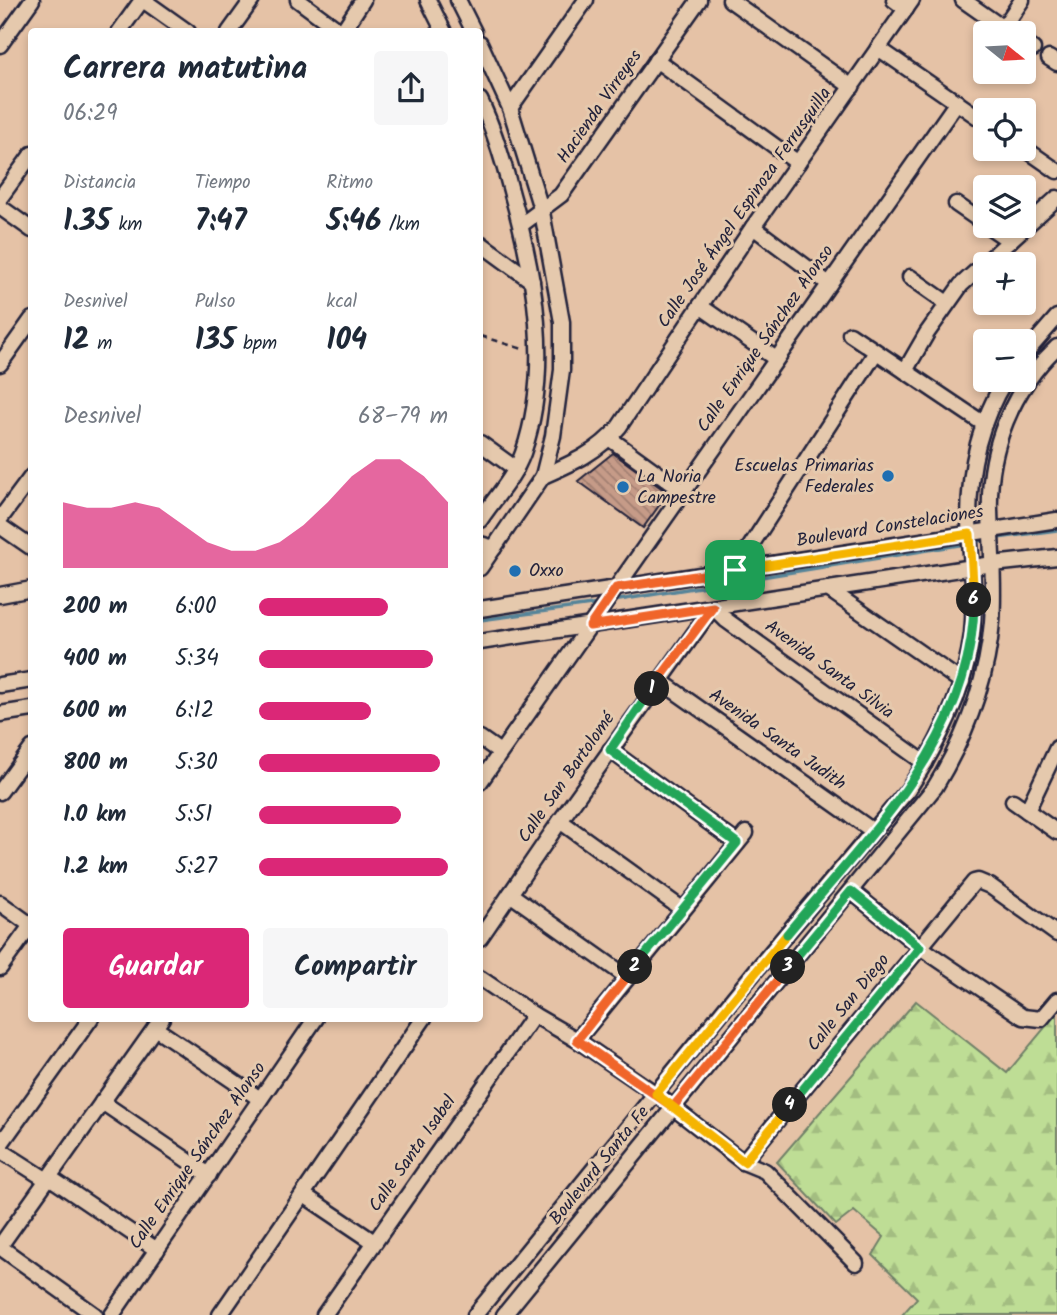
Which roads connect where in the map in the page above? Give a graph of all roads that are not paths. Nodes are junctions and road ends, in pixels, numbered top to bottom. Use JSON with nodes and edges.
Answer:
{"nodes":[{"id":1,"x":32,"y":0,"type":"edge"},
{"id":2,"x":143,"y":0,"type":"edge"},
{"id":3,"x":252,"y":0,"type":"edge"},
{"id":4,"x":298,"y":0,"type":"edge"},
{"id":5,"x":363,"y":0,"type":"edge"},
{"id":6,"x":428,"y":0,"type":"edge"},
{"id":7,"x":475,"y":0,"type":"edge"},
{"id":8,"x":586,"y":0,"type":"edge"},
{"id":9,"x":699,"y":0,"type":"edge"},
{"id":10,"x":730,"y":0,"type":"edge"},
{"id":11,"x":963,"y":0,"type":"edge"},
{"id":12,"x":1023,"y":0,"type":"edge"},
{"id":13,"x":904,"y":3,"type":"edge"},
{"id":14,"x":462,"y":7,"type":"edge"},
{"id":15,"x":993,"y":21,"type":"edge"},
{"id":16,"x":1012,"y":21,"type":"edge"},
{"id":17,"x":122,"y":28,"type":"edge"},
{"id":18,"x":182,"y":28,"type":"edge"},
{"id":19,"x":232,"y":28,"type":"edge"},
{"id":20,"x":336,"y":28,"type":"edge"},
{"id":21,"x":345,"y":28,"type":"edge"},
{"id":22,"x":442,"y":28,"type":"edge"},
{"id":23,"x":472,"y":28,"type":"edge"},
{"id":24,"x":0,"y":45,"type":"edge"},
{"id":25,"x":878,"y":48,"type":"junction"},
{"id":26,"x":483,"y":50,"type":"edge"},
{"id":27,"x":656,"y":60,"type":"junction"},
{"id":28,"x":852,"y":87,"type":"junction"},
{"id":29,"x":957,"y":102,"type":"junction"},
{"id":30,"x":483,"y":107,"type":"edge"},
{"id":31,"x":510,"y":108,"type":"junction"},
{"id":32,"x":973,"y":113,"type":"edge"},
{"id":33,"x":483,"y":132,"type":"edge"},
{"id":34,"x":498,"y":142,"type":"junction"},
{"id":35,"x":1036,"y":156,"type":"edge"},
{"id":36,"x":28,"y":160,"type":"edge"},
{"id":37,"x":798,"y":163,"type":"junction"},
{"id":38,"x":1057,"y":171,"type":"edge"},
{"id":39,"x":0,"y":198,"type":"edge"},
{"id":40,"x":1057,"y":198,"type":"edge"},
{"id":41,"x":956,"y":204,"type":"dead end"},
{"id":42,"x":0,"y":207,"type":"edge"},
{"id":43,"x":542,"y":212,"type":"junction"},
{"id":44,"x":973,"y":216,"type":"edge"},
{"id":45,"x":521,"y":225,"type":"junction"},
{"id":46,"x":28,"y":227,"type":"edge"},
{"id":47,"x":753,"y":228,"type":"junction"},
{"id":48,"x":1006,"y":238,"type":"edge"},
{"id":49,"x":1010,"y":241,"type":"junction"},
{"id":50,"x":483,"y":245,"type":"edge"},
{"id":51,"x":910,"y":277,"type":"dead end"},
{"id":52,"x":532,"y":281,"type":"junction"},
{"id":53,"x":829,"y":284,"type":"junction"},
{"id":54,"x":947,"y":303,"type":"junction"},
{"id":55,"x":699,"y":306,"type":"junction"},
{"id":56,"x":1057,"y":317,"type":"edge"},
{"id":57,"x":850,"y":334,"type":"dead end"},
{"id":58,"x":26,"y":340,"type":"edge"},
{"id":59,"x":1036,"y":341,"type":"edge"},
{"id":60,"x":1057,"y":347,"type":"edge"},
{"id":61,"x":877,"y":352,"type":"junction"},
{"id":62,"x":776,"y":359,"type":"junction"},
{"id":63,"x":0,"y":364,"type":"edge"},
{"id":64,"x":905,"y":371,"type":"junction"},
{"id":65,"x":999,"y":392,"type":"edge"},
{"id":66,"x":984,"y":424,"type":"junction"},
{"id":67,"x":609,"y":438,"type":"junction"},
{"id":68,"x":483,"y":445,"type":"edge"},
{"id":69,"x":516,"y":469,"type":"junction"},
{"id":70,"x":544,"y":475,"type":"junction"},
{"id":71,"x":28,"y":481,"type":"edge"},
{"id":72,"x":682,"y":491,"type":"junction"},
{"id":73,"x":483,"y":516,"type":"edge"},
{"id":74,"x":0,"y":519,"type":"edge"},
{"id":75,"x":1057,"y":520,"type":"edge"},
{"id":76,"x":0,"y":526,"type":"edge"},
{"id":77,"x":991,"y":534,"type":"junction"},
{"id":78,"x":970,"y":538,"type":"junction"},
{"id":79,"x":28,"y":545,"type":"edge"},
{"id":80,"x":486,"y":546,"type":"edge"},
{"id":81,"x":1057,"y":556,"type":"edge"},
{"id":82,"x":993,"y":559,"type":"junction"},
{"id":83,"x":972,"y":563,"type":"junction"},
{"id":84,"x":735,"y":570,"type":"junction"},
{"id":85,"x":828,"y":589,"type":"junction"},
{"id":86,"x":28,"y":590,"type":"edge"},
{"id":87,"x":612,"y":594,"type":"junction"},
{"id":88,"x":0,"y":595,"type":"edge"},
{"id":89,"x":713,"y":607,"type":"junction"},
{"id":90,"x":483,"y":609,"type":"edge"},
{"id":91,"x":590,"y":626,"type":"junction"},
{"id":92,"x":483,"y":642,"type":"edge"},
{"id":93,"x":659,"y":680,"type":"junction"},
{"id":94,"x":28,"y":681,"type":"edge"},
{"id":95,"x":962,"y":682,"type":"junction"},
{"id":96,"x":0,"y":685,"type":"edge"},
{"id":97,"x":28,"y":710,"type":"edge"},
{"id":98,"x":0,"y":714,"type":"edge"},
{"id":99,"x":483,"y":740,"type":"edge"},
{"id":100,"x":1057,"y":748,"type":"edge"},
{"id":101,"x":610,"y":750,"type":"junction"},
{"id":102,"x":500,"y":752,"type":"junction"},
{"id":103,"x":28,"y":754,"type":"edge"},
{"id":104,"x":925,"y":763,"type":"junction"},
{"id":105,"x":483,"y":778,"type":"edge"},
{"id":106,"x":0,"y":792,"type":"edge"},
{"id":107,"x":1013,"y":801,"type":"dead end"},
{"id":108,"x":1027,"y":811,"type":"junction"},
{"id":109,"x":560,"y":821,"type":"junction"},
{"id":110,"x":873,"y":831,"type":"junction"},
{"id":111,"x":1057,"y":832,"type":"edge"},
{"id":112,"x":851,"y":891,"type":"junction"},
{"id":113,"x":510,"y":894,"type":"junction"},
{"id":114,"x":0,"y":903,"type":"edge"},
{"id":115,"x":682,"y":909,"type":"junction"},
{"id":116,"x":28,"y":923,"type":"edge"},
{"id":117,"x":28,"y":929,"type":"edge"},
{"id":118,"x":483,"y":934,"type":"edge"},
{"id":119,"x":1057,"y":934,"type":"edge"},
{"id":120,"x":920,"y":947,"type":"junction"},
{"id":121,"x":0,"y":968,"type":"edge"},
{"id":122,"x":627,"y":976,"type":"junction"},
{"id":123,"x":483,"y":980,"type":"edge"},
{"id":124,"x":1057,"y":1000,"type":"edge"},
{"id":125,"x":534,"y":1015,"type":"junction"},
{"id":126,"x":89,"y":1022,"type":"edge"},
{"id":127,"x":158,"y":1022,"type":"edge"},
{"id":128,"x":309,"y":1022,"type":"edge"},
{"id":129,"x":422,"y":1022,"type":"edge"},
{"id":130,"x":577,"y":1040,"type":"junction"},
{"id":131,"x":656,"y":1094,"type":"junction"},
{"id":132,"x":260,"y":1099,"type":"junction"},
{"id":133,"x":102,"y":1102,"type":"junction"},
{"id":134,"x":673,"y":1107,"type":"junction"},
{"id":135,"x":0,"y":1144,"type":"edge"},
{"id":136,"x":0,"y":1150,"type":"edge"},
{"id":137,"x":744,"y":1162,"type":"junction"},
{"id":138,"x":209,"y":1175,"type":"junction"},
{"id":139,"x":48,"y":1178,"type":"junction"},
{"id":140,"x":304,"y":1195,"type":"junction"},
{"id":141,"x":374,"y":1242,"type":"junction"},
{"id":142,"x":0,"y":1246,"type":"edge"},
{"id":143,"x":157,"y":1250,"type":"junction"},
{"id":144,"x":856,"y":1263,"type":"dead end"},
{"id":145,"x":95,"y":1315,"type":"edge"},
{"id":146,"x":112,"y":1315,"type":"edge"},
{"id":147,"x":220,"y":1315,"type":"edge"},
{"id":148,"x":324,"y":1315,"type":"edge"},
{"id":149,"x":475,"y":1315,"type":"edge"},
{"id":150,"x":504,"y":1315,"type":"edge"}],
"edges":[{"from":1,"to":24,"type":"street"},
{"from":2,"to":17,"type":"street"},
{"from":2,"to":18,"type":"street"},
{"from":3,"to":19,"type":"street"},
{"from":4,"to":20,"type":"street"},
{"from":5,"to":21,"type":"street"},
{"from":6,"to":22,"type":"street"},
{"from":7,"to":14,"type":"street"},
{"from":8,"to":31,"type":"street"},
{"from":9,"to":27,"type":"street","name":"Hacienda Virreyes"},
{"from":10,"to":28,"type":"street"},
{"from":11,"to":15,"type":"street"},
{"from":12,"to":16,"type":"street"},
{"from":13,"to":25,"type":"street","name":"Calle José Ángel Espinoza Ferrusquilla"},
{"from":14,"to":23,"type":"street"},
{"from":25,"to":28,"type":"street","name":"Calle José Ángel Espinoza Ferrusquilla"},
{"from":25,"to":29,"type":"street"},
{"from":26,"to":31,"type":"street"},
{"from":27,"to":37,"type":"street"},
{"from":27,"to":43,"type":"street","name":"Hacienda Virreyes"},
{"from":28,"to":37,"type":"street","name":"Calle José Ángel Espinoza Ferrusquilla"},
{"from":29,"to":32,"type":"street"},
{"from":29,"to":53,"type":"street","name":"Calle Enrique Sánchez Alonso"},
{"from":30,"to":34,"type":"street"},
{"from":31,"to":43,"type":"street"},
{"from":33,"to":34,"type":"street"},
{"from":34,"to":45,"type":"street"},
{"from":35,"to":38,"type":"street"},
{"from":36,"to":39,"type":"street"},
{"from":37,"to":47,"type":"street","name":"Calle José Ángel Espinoza Ferrusquilla"},
{"from":40,"to":49,"type":"street"},
{"from":41,"to":44,"type":"street"},
{"from":42,"to":46,"type":"street"},
{"from":43,"to":45,"type":"street","name":"Hacienda Virreyes"},
{"from":43,"to":70,"type":"street"},
{"from":45,"to":52,"type":"street"},
{"from":47,"to":53,"type":"street"},
{"from":47,"to":55,"type":"street","name":"Calle José Ángel Espinoza Ferrusquilla"},
{"from":48,"to":49,"type":"street"},
{"from":49,"to":54,"type":"street"},
{"from":50,"to":52,"type":"street"},
{"from":51,"to":54,"type":"street"},
{"from":52,"to":69,"type":"street"},
{"from":53,"to":62,"type":"street","name":"Calle Enrique Sánchez Alonso"},
{"from":54,"to":64,"type":"street"},
{"from":55,"to":62,"type":"street"},
{"from":55,"to":67,"type":"street","name":"Calle José Ángel Espinoza Ferrusquilla"},
{"from":56,"to":59,"type":"street"},
{"from":57,"to":61,"type":"street"},
{"from":58,"to":63,"type":"street"},
{"from":60,"to":77,"type":"street","name":"Boulevard Santa Fe"},
{"from":61,"to":64,"type":"street"},
{"from":61,"to":84,"type":"street"},
{"from":62,"to":72,"type":"street","name":"Calle Enrique Sánchez Alonso"},
{"from":64,"to":66,"type":"street"},
{"from":65,"to":66,"type":"street","name":"Boulevard Santa Fe"},
{"from":66,"to":78,"type":"street","name":"Boulevard Santa Fe"},
{"from":67,"to":70,"type":"street","name":"Calle José Ángel Espinoza Ferrusquilla"},
{"from":67,"to":72,"type":"street"},
{"from":68,"to":69,"type":"street"},
{"from":69,"to":73,"type":"street"},
{"from":70,"to":80,"type":"street"},
{"from":71,"to":74,"type":"street"},
{"from":72,"to":87,"type":"street","name":"Calle Enrique Sánchez Alonso"},
{"from":75,"to":77,"type":"street","name":"Boulevard Constelaciones"},
{"from":76,"to":79,"type":"street"},
{"from":77,"to":78,"type":"street","name":"Boulevard Constelaciones"},
{"from":77,"to":82,"type":"street","name":"Boulevard Santa Fe"},
{"from":78,"to":83,"type":"street","name":"Boulevard Santa Fe"},
{"from":78,"to":84,"type":"street","name":"Boulevard Constelaciones"},
{"from":81,"to":82,"type":"street"},
{"from":82,"to":83,"type":"street"},
{"from":82,"to":112,"type":"street","name":"Boulevard Santa Fe"},
{"from":83,"to":85,"type":"street"},
{"from":83,"to":95,"type":"street","name":"Boulevard Santa Fe"},
{"from":84,"to":87,"type":"street","name":"Boulevard Constelaciones"},
{"from":85,"to":89,"type":"street"},
{"from":85,"to":95,"type":"street"},
{"from":86,"to":88,"type":"street"},
{"from":87,"to":90,"type":"street","name":"Boulevard Constelaciones"},
{"from":87,"to":91,"type":"street","name":"Calle Enrique Sánchez Alonso"},
{"from":89,"to":91,"type":"street"},
{"from":89,"to":93,"type":"street","name":"Calle San Bartolomé"},
{"from":89,"to":104,"type":"street","name":"Avenida Santa Silvia"},
{"from":91,"to":92,"type":"street"},
{"from":91,"to":102,"type":"street"},
{"from":93,"to":101,"type":"street","name":"Calle San Bartolomé"},
{"from":93,"to":110,"type":"street","name":"Avenida Santa Judith"},
{"from":94,"to":96,"type":"street"},
{"from":95,"to":104,"type":"street","name":"Boulevard Santa Fe"},
{"from":97,"to":98,"type":"street"},
{"from":99,"to":102,"type":"street"},
{"from":100,"to":108,"type":"street"},
{"from":101,"to":109,"type":"street","name":"Calle San Bartolomé"},
{"from":101,"to":115,"type":"street"},
{"from":102,"to":105,"type":"street"},
{"from":103,"to":106,"type":"street"},
{"from":104,"to":110,"type":"street","name":"Boulevard Santa Fe"},
{"from":107,"to":108,"type":"street"},
{"from":108,"to":111,"type":"street"},
{"from":109,"to":113,"type":"street","name":"Calle San Bartolomé"},
{"from":109,"to":115,"type":"street"},
{"from":110,"to":131,"type":"street","name":"Boulevard Santa Fe"},
{"from":112,"to":120,"type":"street"},
{"from":112,"to":134,"type":"street","name":"Boulevard Santa Fe"},
{"from":113,"to":118,"type":"street","name":"Calle San Bartolomé"},
{"from":113,"to":122,"type":"street"},
{"from":114,"to":116,"type":"street"},
{"from":115,"to":122,"type":"street"},
{"from":117,"to":121,"type":"street"},
{"from":119,"to":120,"type":"street","name":"Calle San Diego"},
{"from":120,"to":124,"type":"street"},
{"from":120,"to":137,"type":"street","name":"Calle San Diego"},
{"from":122,"to":130,"type":"street"},
{"from":123,"to":125,"type":"street"},
{"from":125,"to":130,"type":"street"},
{"from":125,"to":141,"type":"street","name":"Calle Santa Isabel"},
{"from":126,"to":135,"type":"street"},
{"from":127,"to":132,"type":"street"},
{"from":127,"to":133,"type":"street"},
{"from":128,"to":132,"type":"street","name":"Calle Enrique Sánchez Alonso"},
{"from":129,"to":140,"type":"street"},
{"from":130,"to":131,"type":"street"},
{"from":131,"to":134,"type":"street"},
{"from":131,"to":149,"type":"street","name":"Boulevard Santa Fe"},
{"from":132,"to":138,"type":"street","name":"Calle Enrique Sánchez Alonso"},
{"from":133,"to":138,"type":"street"},
{"from":133,"to":139,"type":"street"},
{"from":134,"to":137,"type":"street"},
{"from":134,"to":150,"type":"street","name":"Boulevard Santa Fe"},
{"from":136,"to":139,"type":"street"},
{"from":137,"to":144,"type":"street"},
{"from":138,"to":143,"type":"street","name":"Calle Enrique Sánchez Alonso"},
{"from":139,"to":142,"type":"street"},
{"from":139,"to":143,"type":"street"},
{"from":140,"to":141,"type":"street"},
{"from":140,"to":147,"type":"street"},
{"from":141,"to":148,"type":"street","name":"Calle Santa Isabel"},
{"from":142,"to":145,"type":"street"},
{"from":143,"to":146,"type":"street","name":"Calle Enrique Sánchez Alonso"}]}
